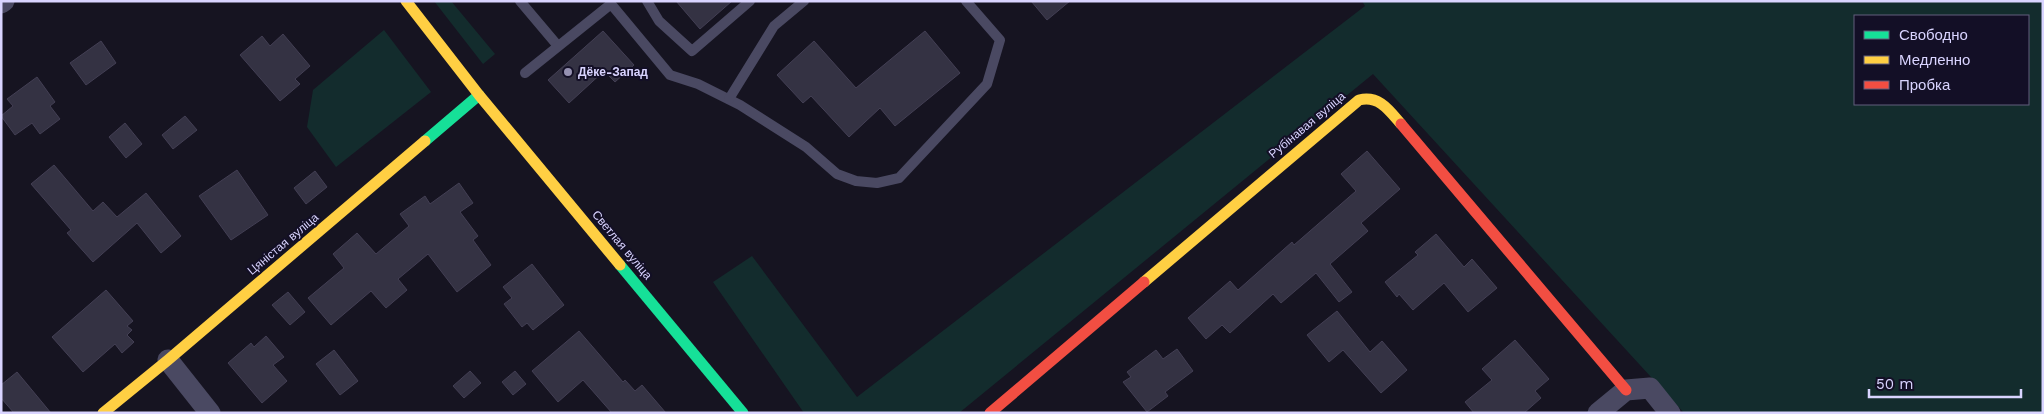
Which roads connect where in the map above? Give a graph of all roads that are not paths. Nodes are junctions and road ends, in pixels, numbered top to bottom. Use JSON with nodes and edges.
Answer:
{"nodes":[{"id":1,"x":406,"y":1,"type":"edge"},
{"id":2,"x":520,"y":1,"type":"edge"},
{"id":3,"x":647,"y":1,"type":"edge"},
{"id":4,"x":750,"y":1,"type":"edge"},
{"id":5,"x":804,"y":1,"type":"edge"},
{"id":6,"x":966,"y":1,"type":"edge"},
{"id":7,"x":558,"y":46,"type":"junction"},
{"id":8,"x":525,"y":73,"type":"dead end"},
{"id":9,"x":479,"y":95,"type":"junction"},
{"id":10,"x":729,"y":99,"type":"junction"},
{"id":11,"x":168,"y":360,"type":"junction"},
{"id":12,"x":1626,"y":390,"type":"junction"},
{"id":13,"x":103,"y":413,"type":"edge"},
{"id":14,"x":210,"y":413,"type":"edge"},
{"id":15,"x":743,"y":413,"type":"edge"},
{"id":16,"x":990,"y":413,"type":"edge"},
{"id":17,"x":1598,"y":413,"type":"edge"},
{"id":18,"x":1670,"y":413,"type":"edge"}],
"edges":[{"from":1,"to":9,"type":"street","name":"Светлая вуліца"},
{"from":2,"to":7,"type":"lane"},
{"from":3,"to":4,"type":"lane"},
{"from":5,"to":10,"type":"lane"},
{"from":6,"to":10,"type":"lane"},
{"from":7,"to":8,"type":"lane"},
{"from":7,"to":10,"type":"lane"},
{"from":9,"to":11,"type":"street","name":"Цяністая вуліца"},
{"from":9,"to":15,"type":"street","name":"Светлая вуліца"},
{"from":11,"to":13,"type":"street","name":"Цяністая вуліца"},
{"from":11,"to":14,"type":"street"},
{"from":12,"to":16,"type":"street","name":"Рубінавая вуліца"},
{"from":12,"to":17,"type":"street"},
{"from":12,"to":18,"type":"street"}]}
